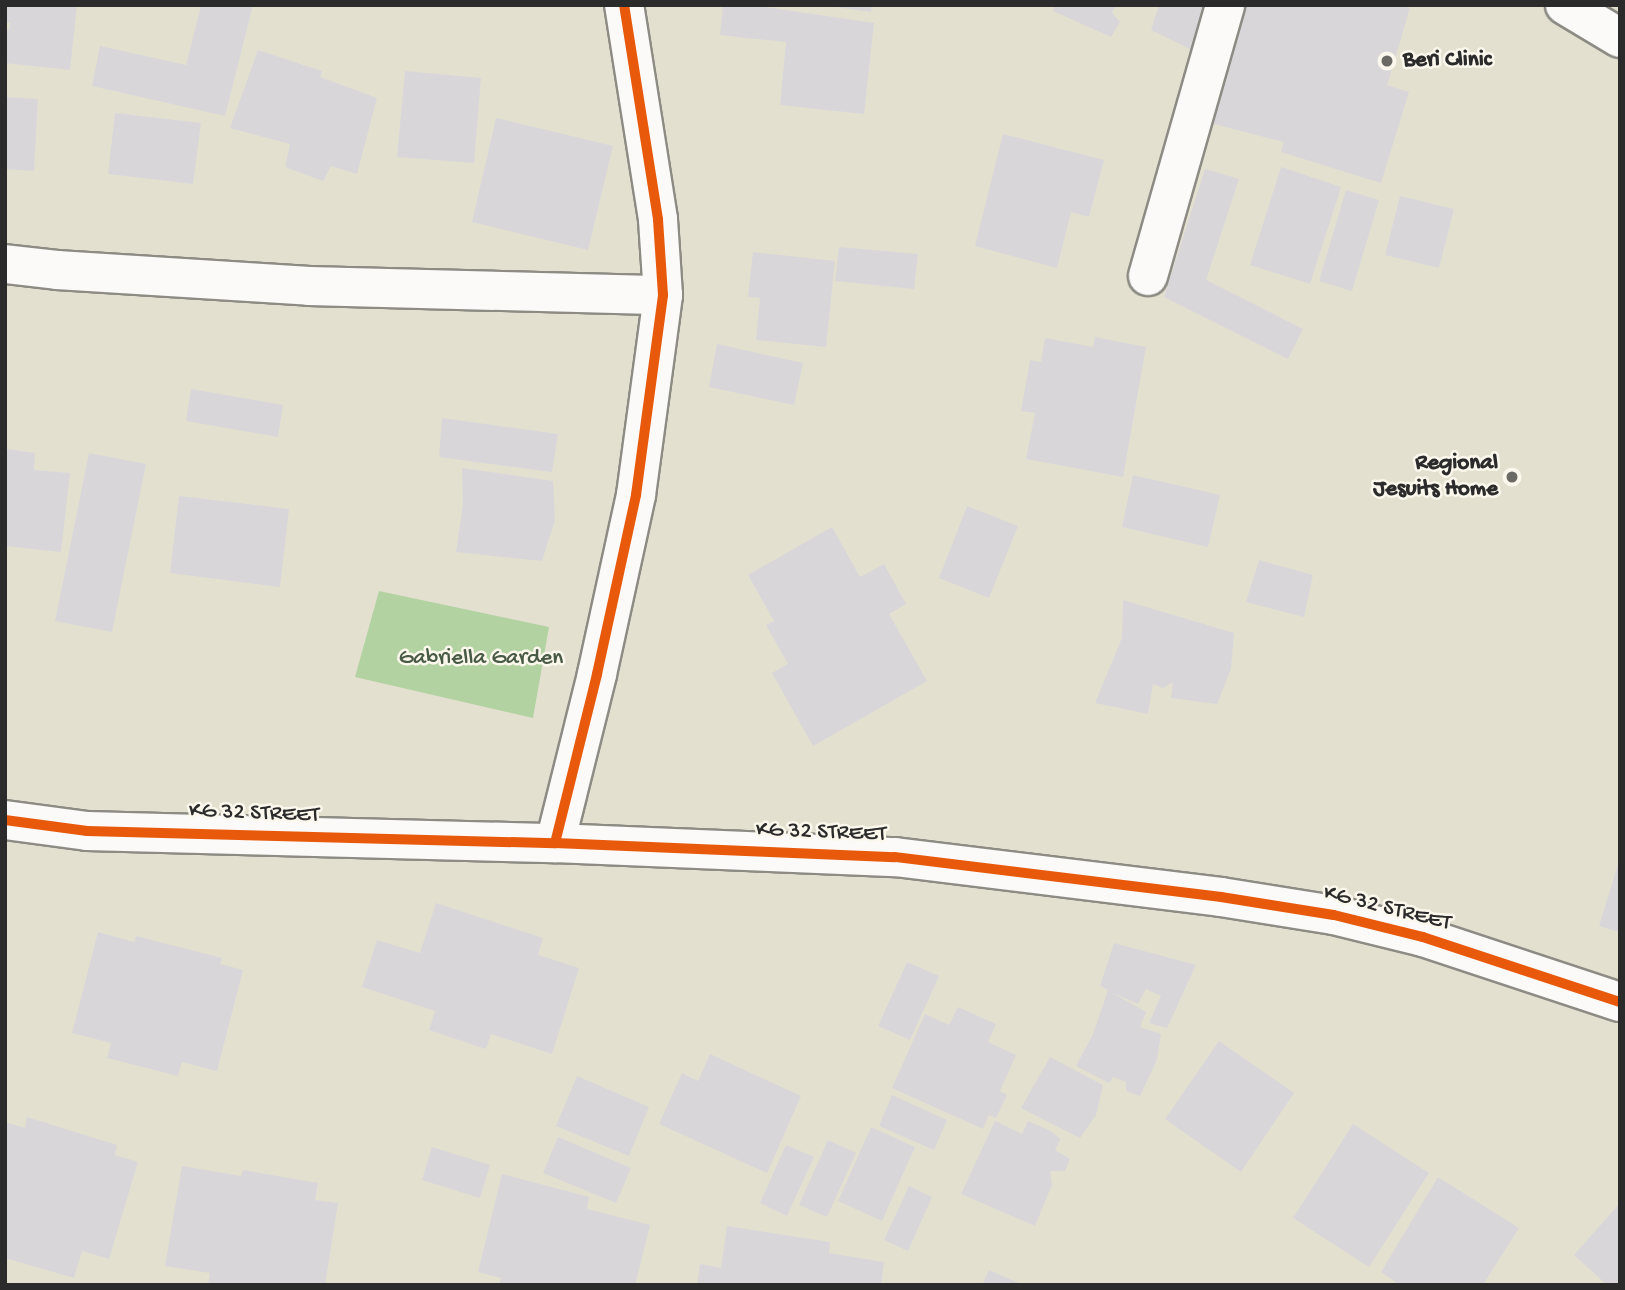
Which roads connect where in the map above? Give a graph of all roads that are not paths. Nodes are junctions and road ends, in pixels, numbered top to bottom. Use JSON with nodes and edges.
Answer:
{"nodes":[{"id":1,"x":624,"y":5,"type":"edge"},
{"id":2,"x":1226,"y":5,"type":"edge"},
{"id":3,"x":1565,"y":5,"type":"edge"},
{"id":4,"x":1620,"y":38,"type":"edge"},
{"id":5,"x":5,"y":264,"type":"edge"},
{"id":6,"x":1149,"y":276,"type":"dead end"},
{"id":7,"x":663,"y":296,"type":"junction"},
{"id":8,"x":5,"y":820,"type":"edge"},
{"id":9,"x":555,"y":843,"type":"junction"},
{"id":10,"x":1620,"y":1002,"type":"edge"}],
"edges":[{"from":1,"to":7,"type":"street"},
{"from":2,"to":6,"type":"street"},
{"from":3,"to":4,"type":"street"},
{"from":5,"to":7,"type":"street"},
{"from":7,"to":9,"type":"street"},
{"from":8,"to":9,"type":"street","name":"KG 32 STREET"},
{"from":9,"to":10,"type":"street","name":"KG 32 STREET"}]}
